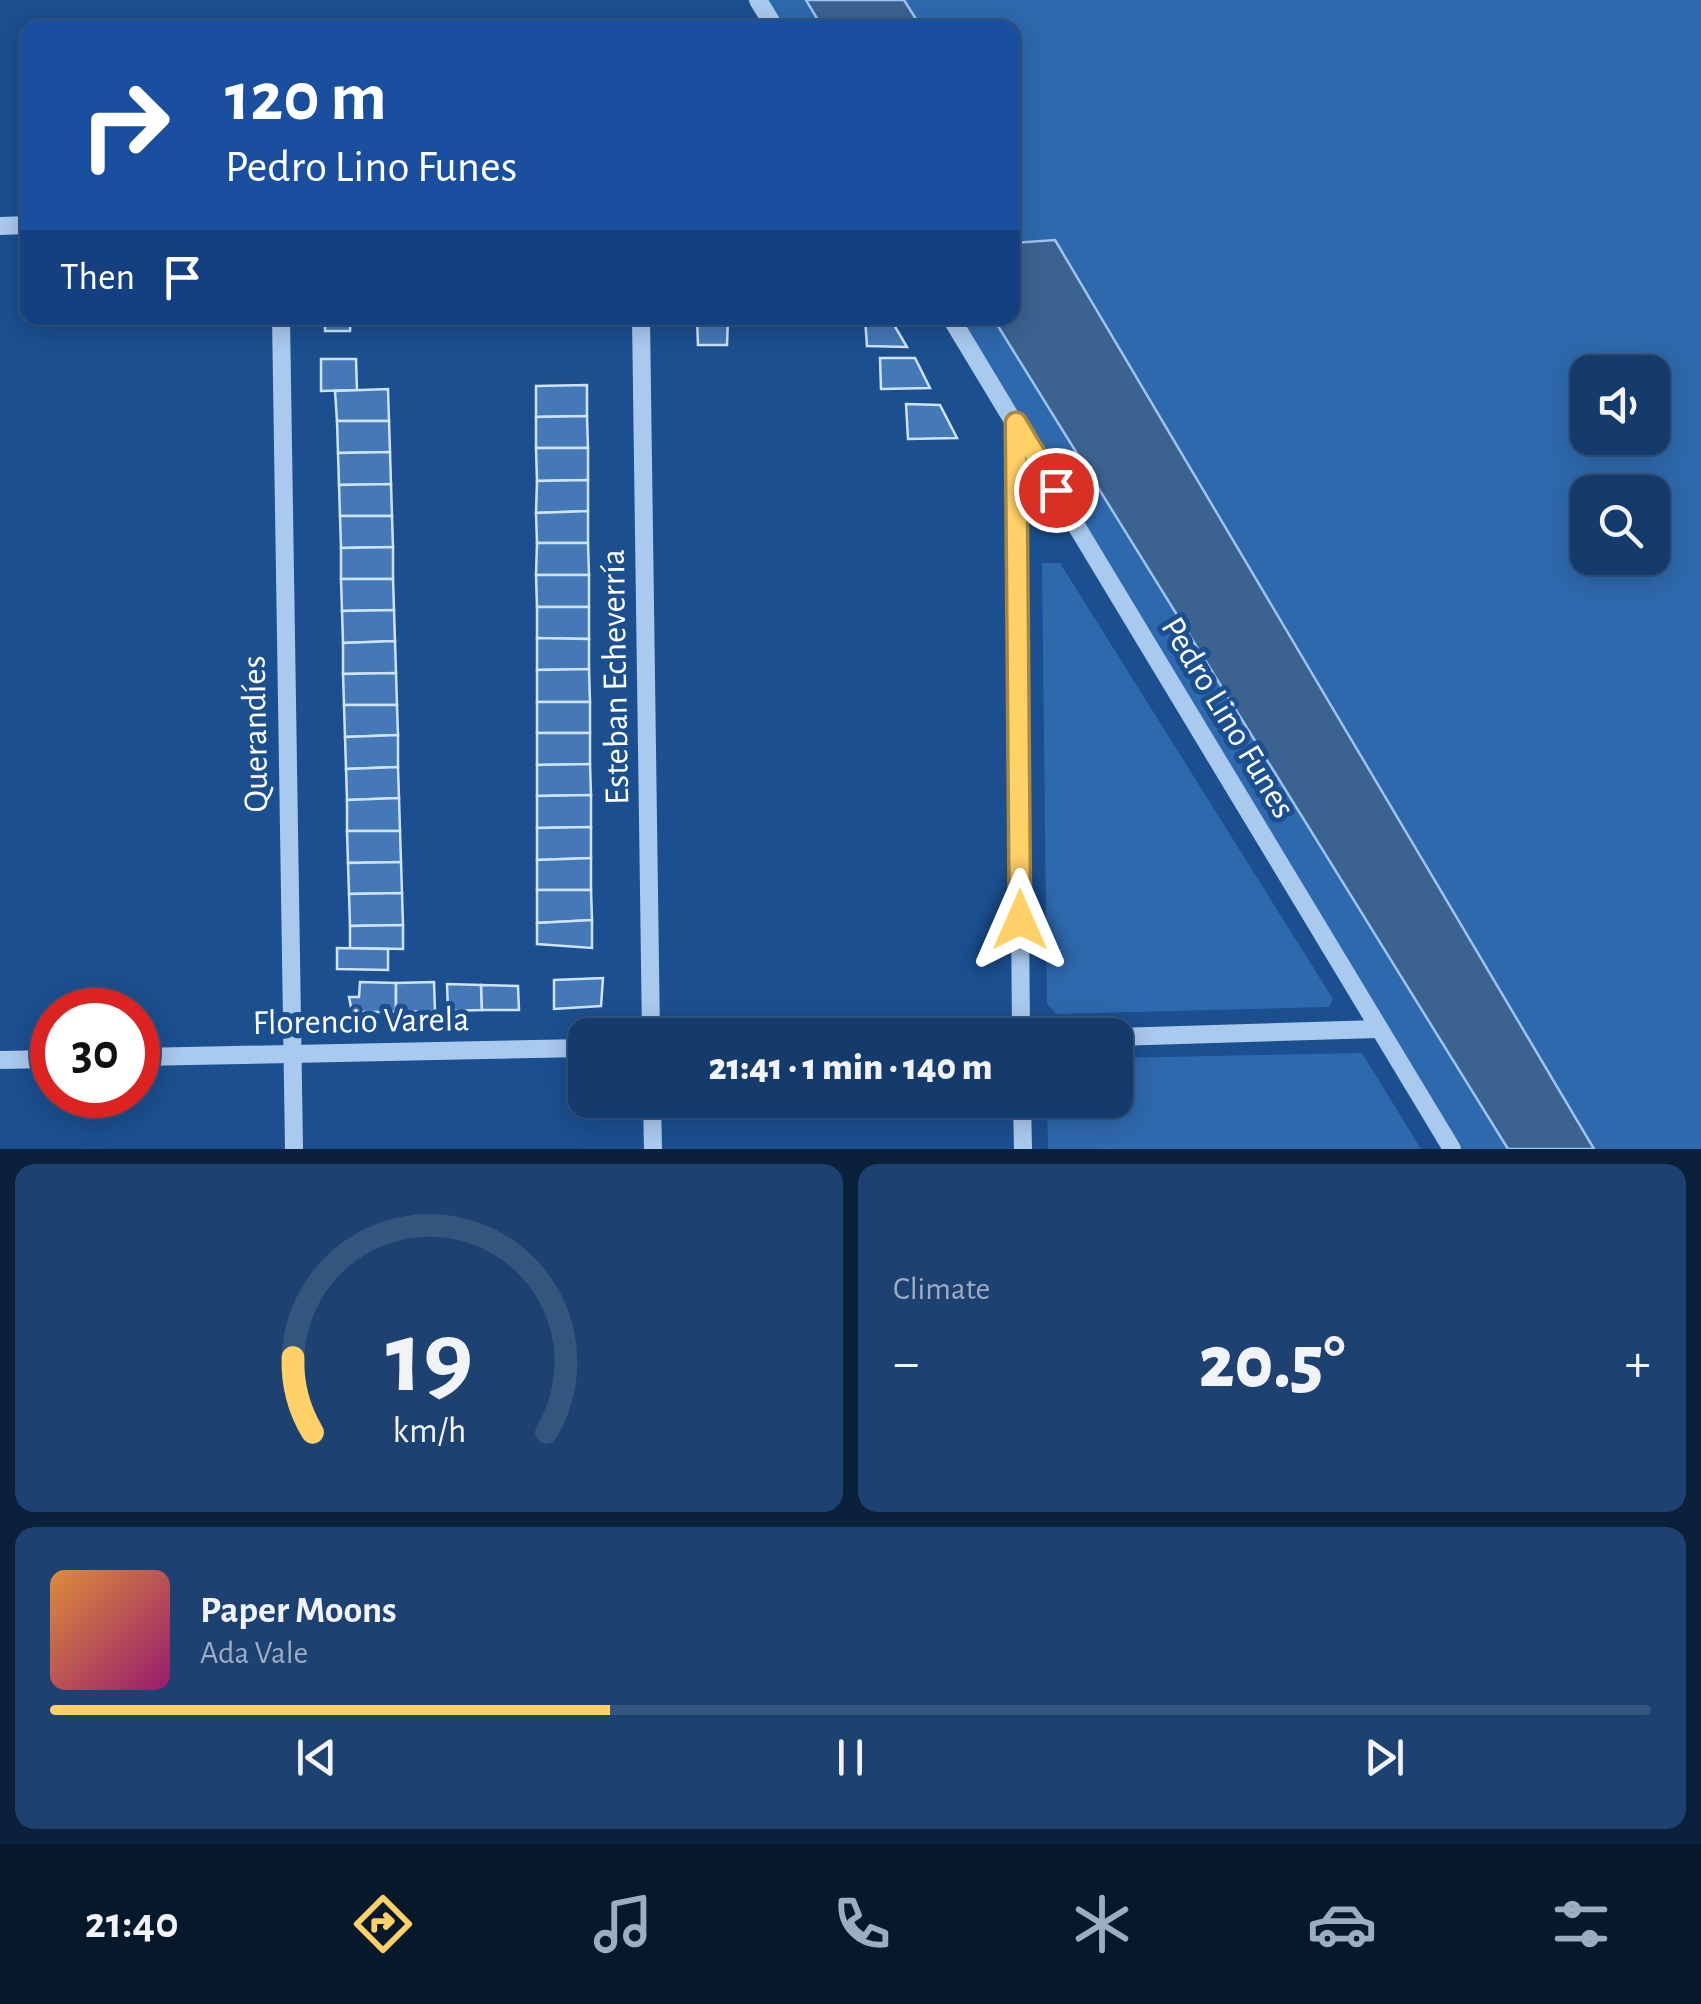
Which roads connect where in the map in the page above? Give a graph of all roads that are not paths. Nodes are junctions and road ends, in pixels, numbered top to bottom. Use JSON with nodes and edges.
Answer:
{"nodes":[{"id":1,"x":281,"y":325,"type":"edge"},
{"id":2,"x":641,"y":325,"type":"edge"},
{"id":3,"x":955,"y":325,"type":"edge"},
{"id":4,"x":1016,"y":423,"type":"junction"},
{"id":5,"x":651,"y":1018,"type":"edge"},
{"id":6,"x":1020,"y":1018,"type":"edge"},
{"id":7,"x":1378,"y":1029,"type":"junction"},
{"id":8,"x":1133,"y":1036,"type":"edge"},
{"id":9,"x":568,"y":1048,"type":"edge"},
{"id":10,"x":291,"y":1054,"type":"junction"},
{"id":11,"x":160,"y":1057,"type":"edge"},
{"id":12,"x":30,"y":1059,"type":"edge"},
{"id":13,"x":0,"y":1060,"type":"edge"},
{"id":14,"x":652,"y":1118,"type":"edge"},
{"id":15,"x":1022,"y":1118,"type":"edge"},
{"id":16,"x":294,"y":1149,"type":"edge"},
{"id":17,"x":653,"y":1149,"type":"edge"},
{"id":18,"x":1022,"y":1149,"type":"edge"},
{"id":19,"x":1452,"y":1149,"type":"edge"}],
"edges":[{"from":1,"to":10,"type":"street","name":"Querandíes"},
{"from":2,"to":5,"type":"street","name":"Esteban Echeverría"},
{"from":3,"to":4,"type":"street","name":"Pedro Lino Funes"},
{"from":4,"to":6,"type":"street"},
{"from":4,"to":7,"type":"street","name":"Pedro Lino Funes"},
{"from":7,"to":8,"type":"street"},
{"from":7,"to":19,"type":"street","name":"Pedro Lino Funes"},
{"from":9,"to":10,"type":"street","name":"Florencio Varela"},
{"from":10,"to":11,"type":"street","name":"Florencio Varela"},
{"from":10,"to":16,"type":"street","name":"Querandíes"},
{"from":12,"to":13,"type":"street"},
{"from":14,"to":17,"type":"street"},
{"from":15,"to":18,"type":"street"}]}
